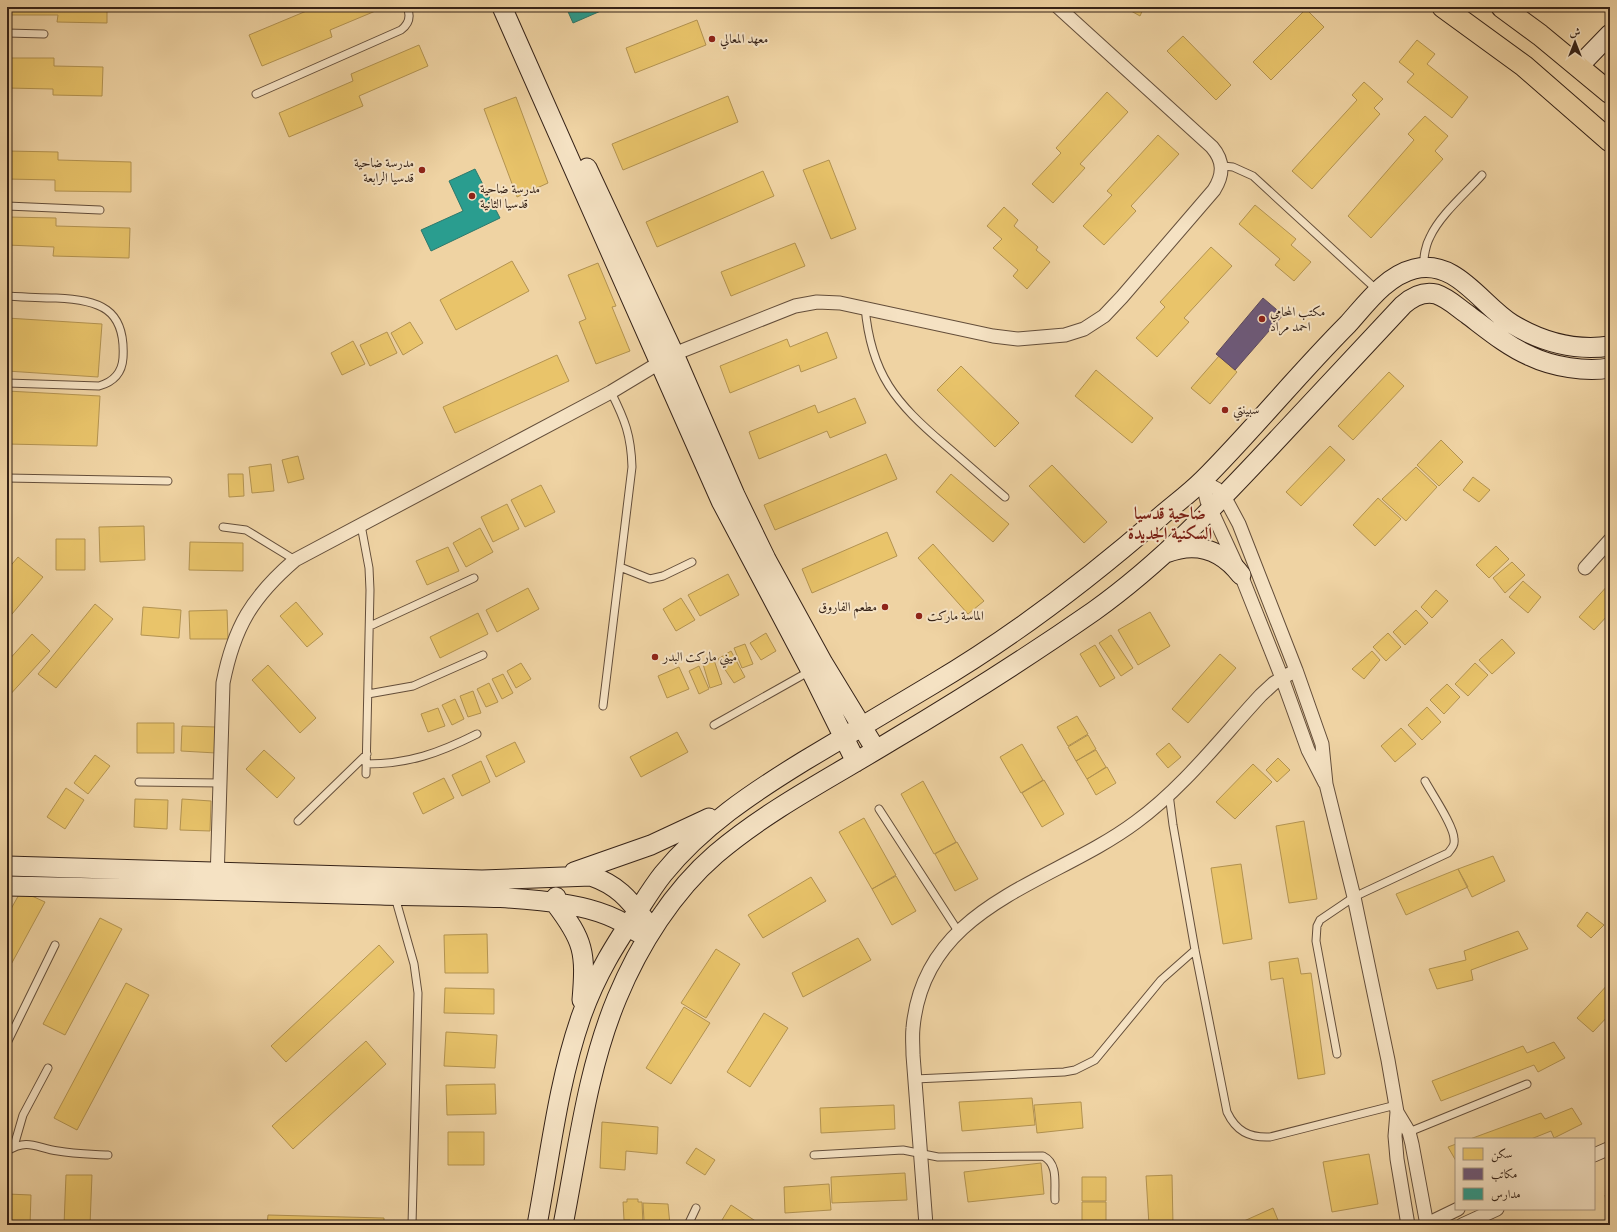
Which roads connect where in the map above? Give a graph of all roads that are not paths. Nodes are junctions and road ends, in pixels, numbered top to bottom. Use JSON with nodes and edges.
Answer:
{"nodes":[{"id":1,"x":407,"y":7,"type":"edge"},
{"id":2,"x":1058,"y":7,"type":"edge"},
{"id":3,"x":1443,"y":7,"type":"edge"},
{"id":4,"x":1502,"y":7,"type":"edge"},
{"id":5,"x":509,"y":8,"type":"edge"},
{"id":6,"x":7,"y":33,"type":"edge"},
{"id":7,"x":44,"y":34,"type":"dead end"},
{"id":8,"x":1610,"y":34,"type":"edge"},
{"id":9,"x":1579,"y":66,"type":"junction"},
{"id":10,"x":1607,"y":85,"type":"edge"},
{"id":11,"x":256,"y":94,"type":"dead end"},
{"id":12,"x":1610,"y":141,"type":"edge"},
{"id":13,"x":1223,"y":166,"type":"junction"},
{"id":14,"x":1482,"y":175,"type":"dead end"},
{"id":15,"x":7,"y":206,"type":"edge"},
{"id":16,"x":100,"y":210,"type":"dead end"},
{"id":17,"x":1423,"y":267,"type":"junction"},
{"id":18,"x":1379,"y":291,"type":"junction"},
{"id":19,"x":1422,"y":294,"type":"junction"},
{"id":20,"x":7,"y":296,"type":"edge"},
{"id":21,"x":865,"y":308,"type":"junction"},
{"id":22,"x":1610,"y":346,"type":"edge"},
{"id":23,"x":666,"y":359,"type":"junction"},
{"id":24,"x":1610,"y":368,"type":"edge"},
{"id":25,"x":7,"y":383,"type":"edge"},
{"id":26,"x":611,"y":392,"type":"junction"},
{"id":27,"x":7,"y":478,"type":"edge"},
{"id":28,"x":168,"y":481,"type":"dead end"},
{"id":29,"x":1202,"y":481,"type":"junction"},
{"id":30,"x":1005,"y":497,"type":"dead end"},
{"id":31,"x":1217,"y":503,"type":"junction"},
{"id":32,"x":361,"y":525,"type":"junction"},
{"id":33,"x":224,"y":527,"type":"dead end"},
{"id":34,"x":1610,"y":540,"type":"edge"},
{"id":35,"x":1163,"y":554,"type":"junction"},
{"id":36,"x":295,"y":560,"type":"junction"},
{"id":37,"x":692,"y":562,"type":"dead end"},
{"id":38,"x":620,"y":567,"type":"junction"},
{"id":39,"x":1585,"y":568,"type":"dead end"},
{"id":40,"x":1241,"y":574,"type":"junction"},
{"id":41,"x":474,"y":578,"type":"dead end"},
{"id":42,"x":370,"y":626,"type":"junction"},
{"id":43,"x":483,"y":655,"type":"dead end"},
{"id":44,"x":817,"y":667,"type":"junction"},
{"id":45,"x":1296,"y":670,"type":"junction"},
{"id":46,"x":1282,"y":678,"type":"junction"},
{"id":47,"x":368,"y":694,"type":"junction"},
{"id":48,"x":603,"y":706,"type":"dead end"},
{"id":49,"x":714,"y":725,"type":"dead end"},
{"id":50,"x":862,"y":725,"type":"junction"},
{"id":51,"x":477,"y":734,"type":"dead end"},
{"id":52,"x":843,"y":737,"type":"junction"},
{"id":53,"x":876,"y":750,"type":"junction"},
{"id":54,"x":366,"y":754,"type":"junction"},
{"id":55,"x":856,"y":762,"type":"junction"},
{"id":56,"x":366,"y":764,"type":"junction"},
{"id":57,"x":366,"y":774,"type":"dead end"},
{"id":58,"x":1425,"y":781,"type":"dead end"},
{"id":59,"x":139,"y":782,"type":"dead end"},
{"id":60,"x":220,"y":783,"type":"junction"},
{"id":61,"x":1326,"y":784,"type":"junction"},
{"id":62,"x":1169,"y":794,"type":"junction"},
{"id":63,"x":737,"y":804,"type":"junction"},
{"id":64,"x":879,"y":809,"type":"dead end"},
{"id":65,"x":298,"y":821,"type":"dead end"},
{"id":66,"x":7,"y":866,"type":"edge"},
{"id":67,"x":561,"y":876,"type":"junction"},
{"id":68,"x":217,"y":881,"type":"junction"},
{"id":69,"x":7,"y":886,"type":"edge"},
{"id":70,"x":394,"y":895,"type":"junction"},
{"id":71,"x":1354,"y":897,"type":"junction"},
{"id":72,"x":555,"y":903,"type":"junction"},
{"id":73,"x":633,"y":917,"type":"junction"},
{"id":74,"x":958,"y":931,"type":"junction"},
{"id":75,"x":650,"y":935,"type":"junction"},
{"id":76,"x":55,"y":945,"type":"dead end"},
{"id":77,"x":1195,"y":950,"type":"junction"},
{"id":78,"x":581,"y":1017,"type":"junction"},
{"id":79,"x":7,"y":1043,"type":"edge"},
{"id":80,"x":1337,"y":1054,"type":"dead end"},
{"id":81,"x":48,"y":1068,"type":"dead end"},
{"id":82,"x":915,"y":1079,"type":"junction"},
{"id":83,"x":1527,"y":1084,"type":"dead end"},
{"id":84,"x":1397,"y":1109,"type":"junction"},
{"id":85,"x":1409,"y":1132,"type":"junction"},
{"id":86,"x":14,"y":1146,"type":"junction"},
{"id":87,"x":1610,"y":1148,"type":"edge"},
{"id":88,"x":7,"y":1150,"type":"edge"},
{"id":89,"x":921,"y":1153,"type":"junction"},
{"id":90,"x":108,"y":1155,"type":"dead end"},
{"id":91,"x":814,"y":1155,"type":"dead end"},
{"id":92,"x":1595,"y":1155,"type":"edge"},
{"id":93,"x":1054,"y":1200,"type":"dead end"},
{"id":94,"x":696,"y":1208,"type":"dead end"},
{"id":95,"x":1456,"y":1210,"type":"edge"},
{"id":96,"x":1495,"y":1210,"type":"edge"},
{"id":97,"x":412,"y":1225,"type":"edge"},
{"id":98,"x":537,"y":1225,"type":"edge"},
{"id":99,"x":563,"y":1225,"type":"edge"},
{"id":100,"x":688,"y":1225,"type":"edge"},
{"id":101,"x":926,"y":1225,"type":"edge"},
{"id":102,"x":1408,"y":1225,"type":"edge"},
{"id":103,"x":1426,"y":1225,"type":"edge"},
{"id":104,"x":1462,"y":1225,"type":"edge"}],
"edges":[{"from":1,"to":11,"type":"lane"},
{"from":2,"to":13,"type":"street"},
{"from":3,"to":12,"type":"main road"},
{"from":4,"to":9,"type":"main road"},
{"from":5,"to":23,"type":"main road"},
{"from":6,"to":7,"type":"lane"},
{"from":8,"to":9,"type":"main road"},
{"from":9,"to":10,"type":"main road"},
{"from":13,"to":18,"type":"lane"},
{"from":13,"to":21,"type":"street"},
{"from":14,"to":17,"type":"lane"},
{"from":15,"to":16,"type":"lane"},
{"from":17,"to":18,"type":"main road"},
{"from":17,"to":19,"type":"main road"},
{"from":17,"to":22,"type":"main road"},
{"from":18,"to":29,"type":"main road"},
{"from":19,"to":24,"type":"main road"},
{"from":19,"to":31,"type":"main road"},
{"from":20,"to":25,"type":"lane"},
{"from":21,"to":23,"type":"street"},
{"from":21,"to":30,"type":"lane"},
{"from":23,"to":26,"type":"street"},
{"from":23,"to":44,"type":"main road"},
{"from":26,"to":32,"type":"street"},
{"from":26,"to":38,"type":"lane"},
{"from":27,"to":28,"type":"lane"},
{"from":29,"to":31,"type":"street"},
{"from":29,"to":31,"type":"street"},
{"from":29,"to":50,"type":"main road"},
{"from":31,"to":35,"type":"main road"},
{"from":31,"to":40,"type":"street"},
{"from":31,"to":45,"type":"street"},
{"from":32,"to":36,"type":"street"},
{"from":32,"to":42,"type":"lane"},
{"from":33,"to":36,"type":"lane"},
{"from":34,"to":39,"type":"street"},
{"from":35,"to":40,"type":"main road"},
{"from":35,"to":53,"type":"main road"},
{"from":36,"to":60,"type":"street"},
{"from":37,"to":38,"type":"lane"},
{"from":38,"to":48,"type":"lane"},
{"from":40,"to":46,"type":"street"},
{"from":41,"to":42,"type":"lane"},
{"from":42,"to":47,"type":"lane"},
{"from":43,"to":47,"type":"lane"},
{"from":44,"to":49,"type":"lane"},
{"from":44,"to":50,"type":"main road"},
{"from":44,"to":52,"type":"main road"},
{"from":45,"to":46,"type":"street"},
{"from":45,"to":61,"type":"street"},
{"from":46,"to":61,"type":"street"},
{"from":46,"to":62,"type":"street"},
{"from":47,"to":54,"type":"lane"},
{"from":50,"to":52,"type":"main road"},
{"from":50,"to":53,"type":"main road"},
{"from":51,"to":56,"type":"lane"},
{"from":52,"to":55,"type":"main road"},
{"from":52,"to":63,"type":"main road"},
{"from":53,"to":55,"type":"main road"},
{"from":54,"to":56,"type":"lane"},
{"from":54,"to":65,"type":"lane"},
{"from":55,"to":75,"type":"main road"},
{"from":56,"to":57,"type":"lane"},
{"from":58,"to":71,"type":"lane"},
{"from":59,"to":60,"type":"lane"},
{"from":60,"to":68,"type":"street"},
{"from":61,"to":71,"type":"street"},
{"from":62,"to":74,"type":"street"},
{"from":62,"to":77,"type":"lane"},
{"from":63,"to":67,"type":"main road"},
{"from":63,"to":73,"type":"main road"},
{"from":64,"to":74,"type":"lane"},
{"from":66,"to":68,"type":"main road"},
{"from":67,"to":68,"type":"main road"},
{"from":67,"to":72,"type":"main road"},
{"from":67,"to":73,"type":"main road"},
{"from":68,"to":69,"type":"main road"},
{"from":68,"to":70,"type":"main road"},
{"from":70,"to":72,"type":"main road"},
{"from":70,"to":97,"type":"lane"},
{"from":71,"to":80,"type":"lane"},
{"from":71,"to":84,"type":"street"},
{"from":72,"to":73,"type":"main road"},
{"from":72,"to":78,"type":"main road"},
{"from":73,"to":75,"type":"main road"},
{"from":73,"to":78,"type":"main road"},
{"from":74,"to":82,"type":"street"},
{"from":75,"to":99,"type":"main road"},
{"from":76,"to":79,"type":"lane"},
{"from":77,"to":82,"type":"lane"},
{"from":77,"to":84,"type":"lane"},
{"from":78,"to":98,"type":"main road"},
{"from":81,"to":86,"type":"lane"},
{"from":82,"to":89,"type":"street"},
{"from":83,"to":85,"type":"lane"},
{"from":84,"to":85,"type":"street"},
{"from":84,"to":102,"type":"street"},
{"from":85,"to":103,"type":"street"},
{"from":86,"to":88,"type":"lane"},
{"from":86,"to":90,"type":"lane"},
{"from":87,"to":92,"type":"street"},
{"from":89,"to":91,"type":"lane"},
{"from":89,"to":93,"type":"lane"},
{"from":89,"to":101,"type":"street"},
{"from":94,"to":100,"type":"lane"},
{"from":95,"to":103,"type":"street"},
{"from":96,"to":104,"type":"street"}]}
